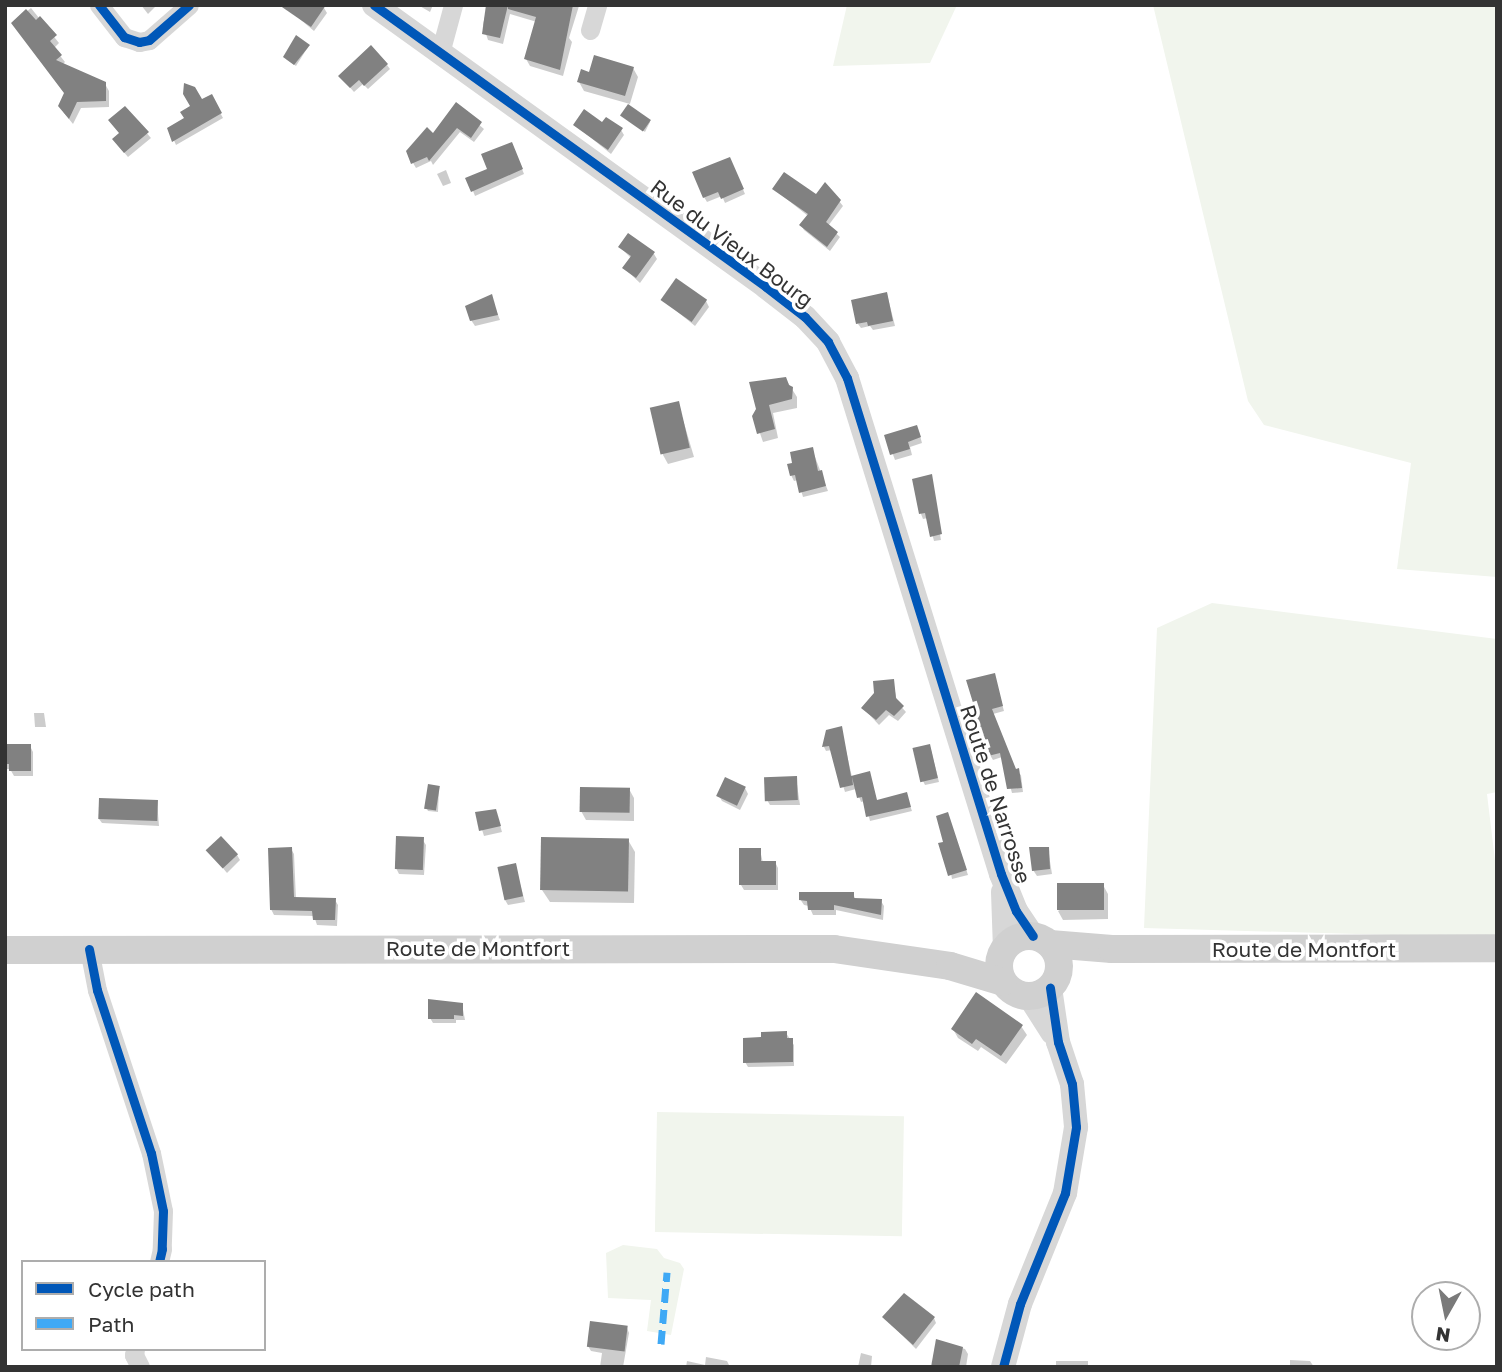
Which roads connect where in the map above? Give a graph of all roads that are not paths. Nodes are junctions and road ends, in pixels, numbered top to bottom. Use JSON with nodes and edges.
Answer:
{"nodes":[{"id":1,"x":99,"y":5,"type":"edge"},
{"id":2,"x":190,"y":5,"type":"edge"},
{"id":3,"x":374,"y":5,"type":"edge"},
{"id":4,"x":453,"y":5,"type":"edge"},
{"id":5,"x":597,"y":5,"type":"edge"},
{"id":6,"x":590,"y":30,"type":"dead end"},
{"id":7,"x":440,"y":53,"type":"junction"},
{"id":8,"x":935,"y":659,"type":"joint"},
{"id":9,"x":1001,"y":874,"type":"junction"},
{"id":10,"x":1041,"y":940,"type":"junction"},
{"id":11,"x":89,"y":948,"type":"junction"},
{"id":12,"x":1497,"y":948,"type":"edge"},
{"id":13,"x":1112,"y":949,"type":"junction"},
{"id":14,"x":5,"y":950,"type":"edge"},
{"id":15,"x":1003,"y":951,"type":"junction"},
{"id":16,"x":950,"y":966,"type":"junction"},
{"id":17,"x":1003,"y":982,"type":"junction"},
{"id":18,"x":1046,"y":986,"type":"junction"},
{"id":19,"x":159,"y":1260,"type":"edge"},
{"id":20,"x":1003,"y":1367,"type":"edge"}],
"edges":[{"from":1,"to":2,"type":"street"},
{"from":3,"to":7,"type":"street","name":"Rue du Vieux Bourg"},
{"from":4,"to":7,"type":"street"},
{"from":5,"to":6,"type":"street"},
{"from":7,"to":8,"type":"street","name":"Rue du Vieux Bourg"},
{"from":8,"to":9,"type":"street","name":"Route de Narrosse"},
{"from":9,"to":10,"type":"street","name":"Route de Narrosse"},
{"from":9,"to":15,"type":"street","name":"Route de Narrosse"},
{"from":10,"to":13,"type":"main road","name":"Route de Montfort"},
{"from":10,"to":15,"type":"main road"},
{"from":10,"to":18,"type":"main road"},
{"from":11,"to":14,"type":"main road","name":"Route de Montfort"},
{"from":11,"to":16,"type":"main road","name":"Route de Montfort"},
{"from":11,"to":19,"type":"street"},
{"from":12,"to":13,"type":"main road","name":"Route de Montfort"},
{"from":13,"to":18,"type":"main road","name":"Route de Montfort"},
{"from":15,"to":16,"type":"main road","name":"Route de Montfort"},
{"from":15,"to":17,"type":"main road"},
{"from":16,"to":17,"type":"main road","name":"Route de Montfort"},
{"from":17,"to":18,"type":"main road"},
{"from":18,"to":20,"type":"street"}]}
